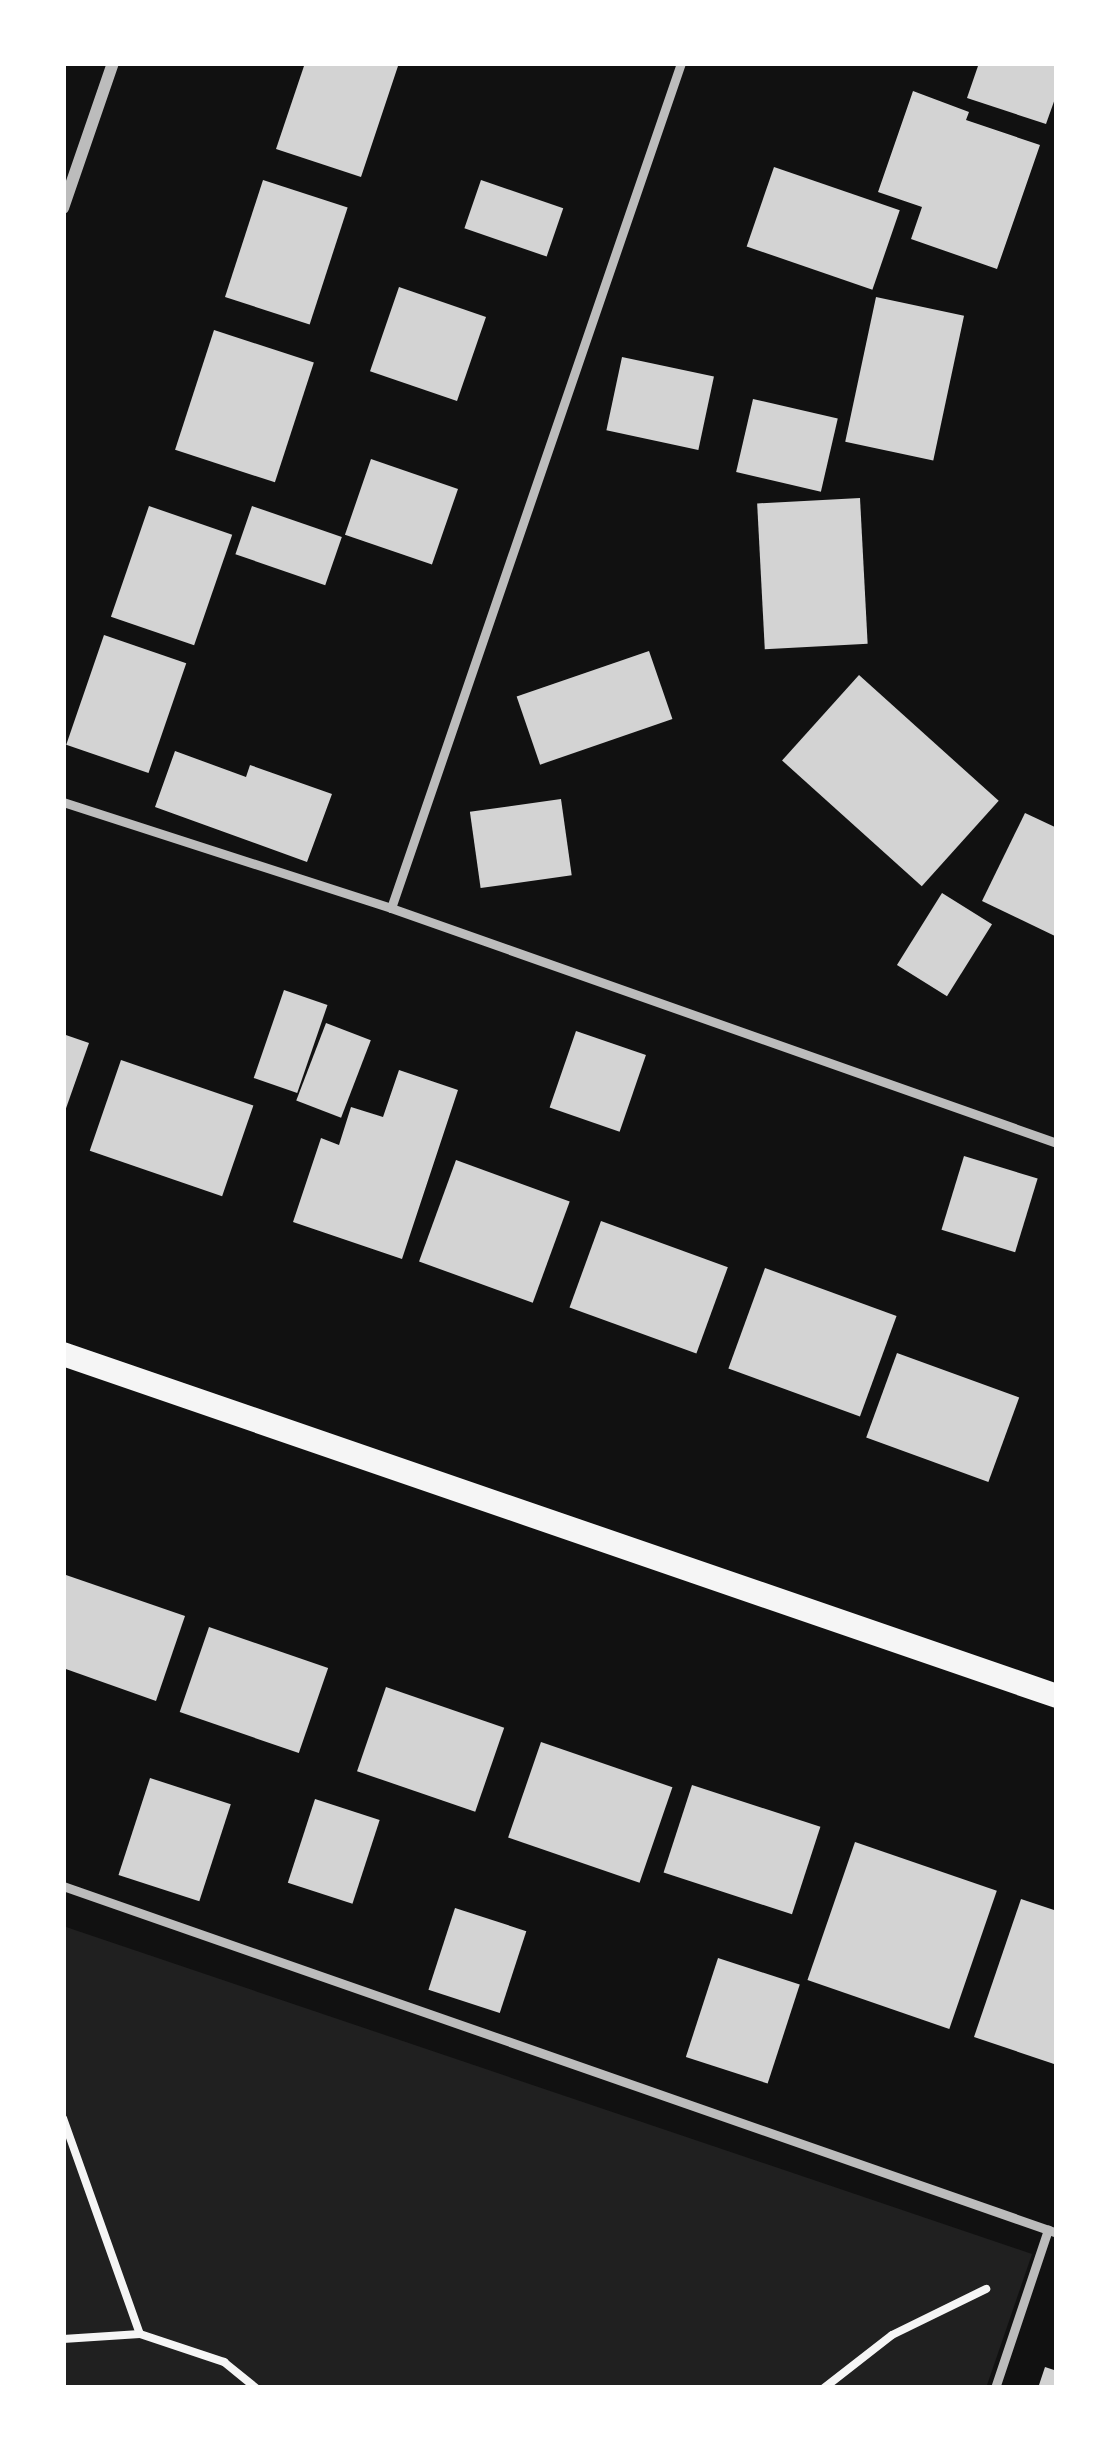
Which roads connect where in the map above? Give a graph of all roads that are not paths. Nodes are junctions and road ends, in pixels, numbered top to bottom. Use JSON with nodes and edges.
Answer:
{"nodes":[{"id":1,"x":113,"y":63,"type":"edge"},
{"id":2,"x":681,"y":63,"type":"edge"},
{"id":3,"x":63,"y":208,"type":"edge"},
{"id":4,"x":63,"y":802,"type":"edge"},
{"id":5,"x":391,"y":908,"type":"junction"},
{"id":6,"x":1057,"y":1143,"type":"edge"},
{"id":7,"x":63,"y":1354,"type":"edge"},
{"id":8,"x":1057,"y":1696,"type":"edge"},
{"id":9,"x":63,"y":1886,"type":"edge"},
{"id":10,"x":1052,"y":2231,"type":"edge"},
{"id":11,"x":995,"y":2388,"type":"edge"}],
"edges":[{"from":1,"to":3,"type":"street"},
{"from":2,"to":5,"type":"lane"},
{"from":4,"to":5,"type":"lane"},
{"from":5,"to":6,"type":"lane"},
{"from":7,"to":8,"type":"main road"},
{"from":9,"to":10,"type":"lane"},
{"from":10,"to":11,"type":"lane"}]}
